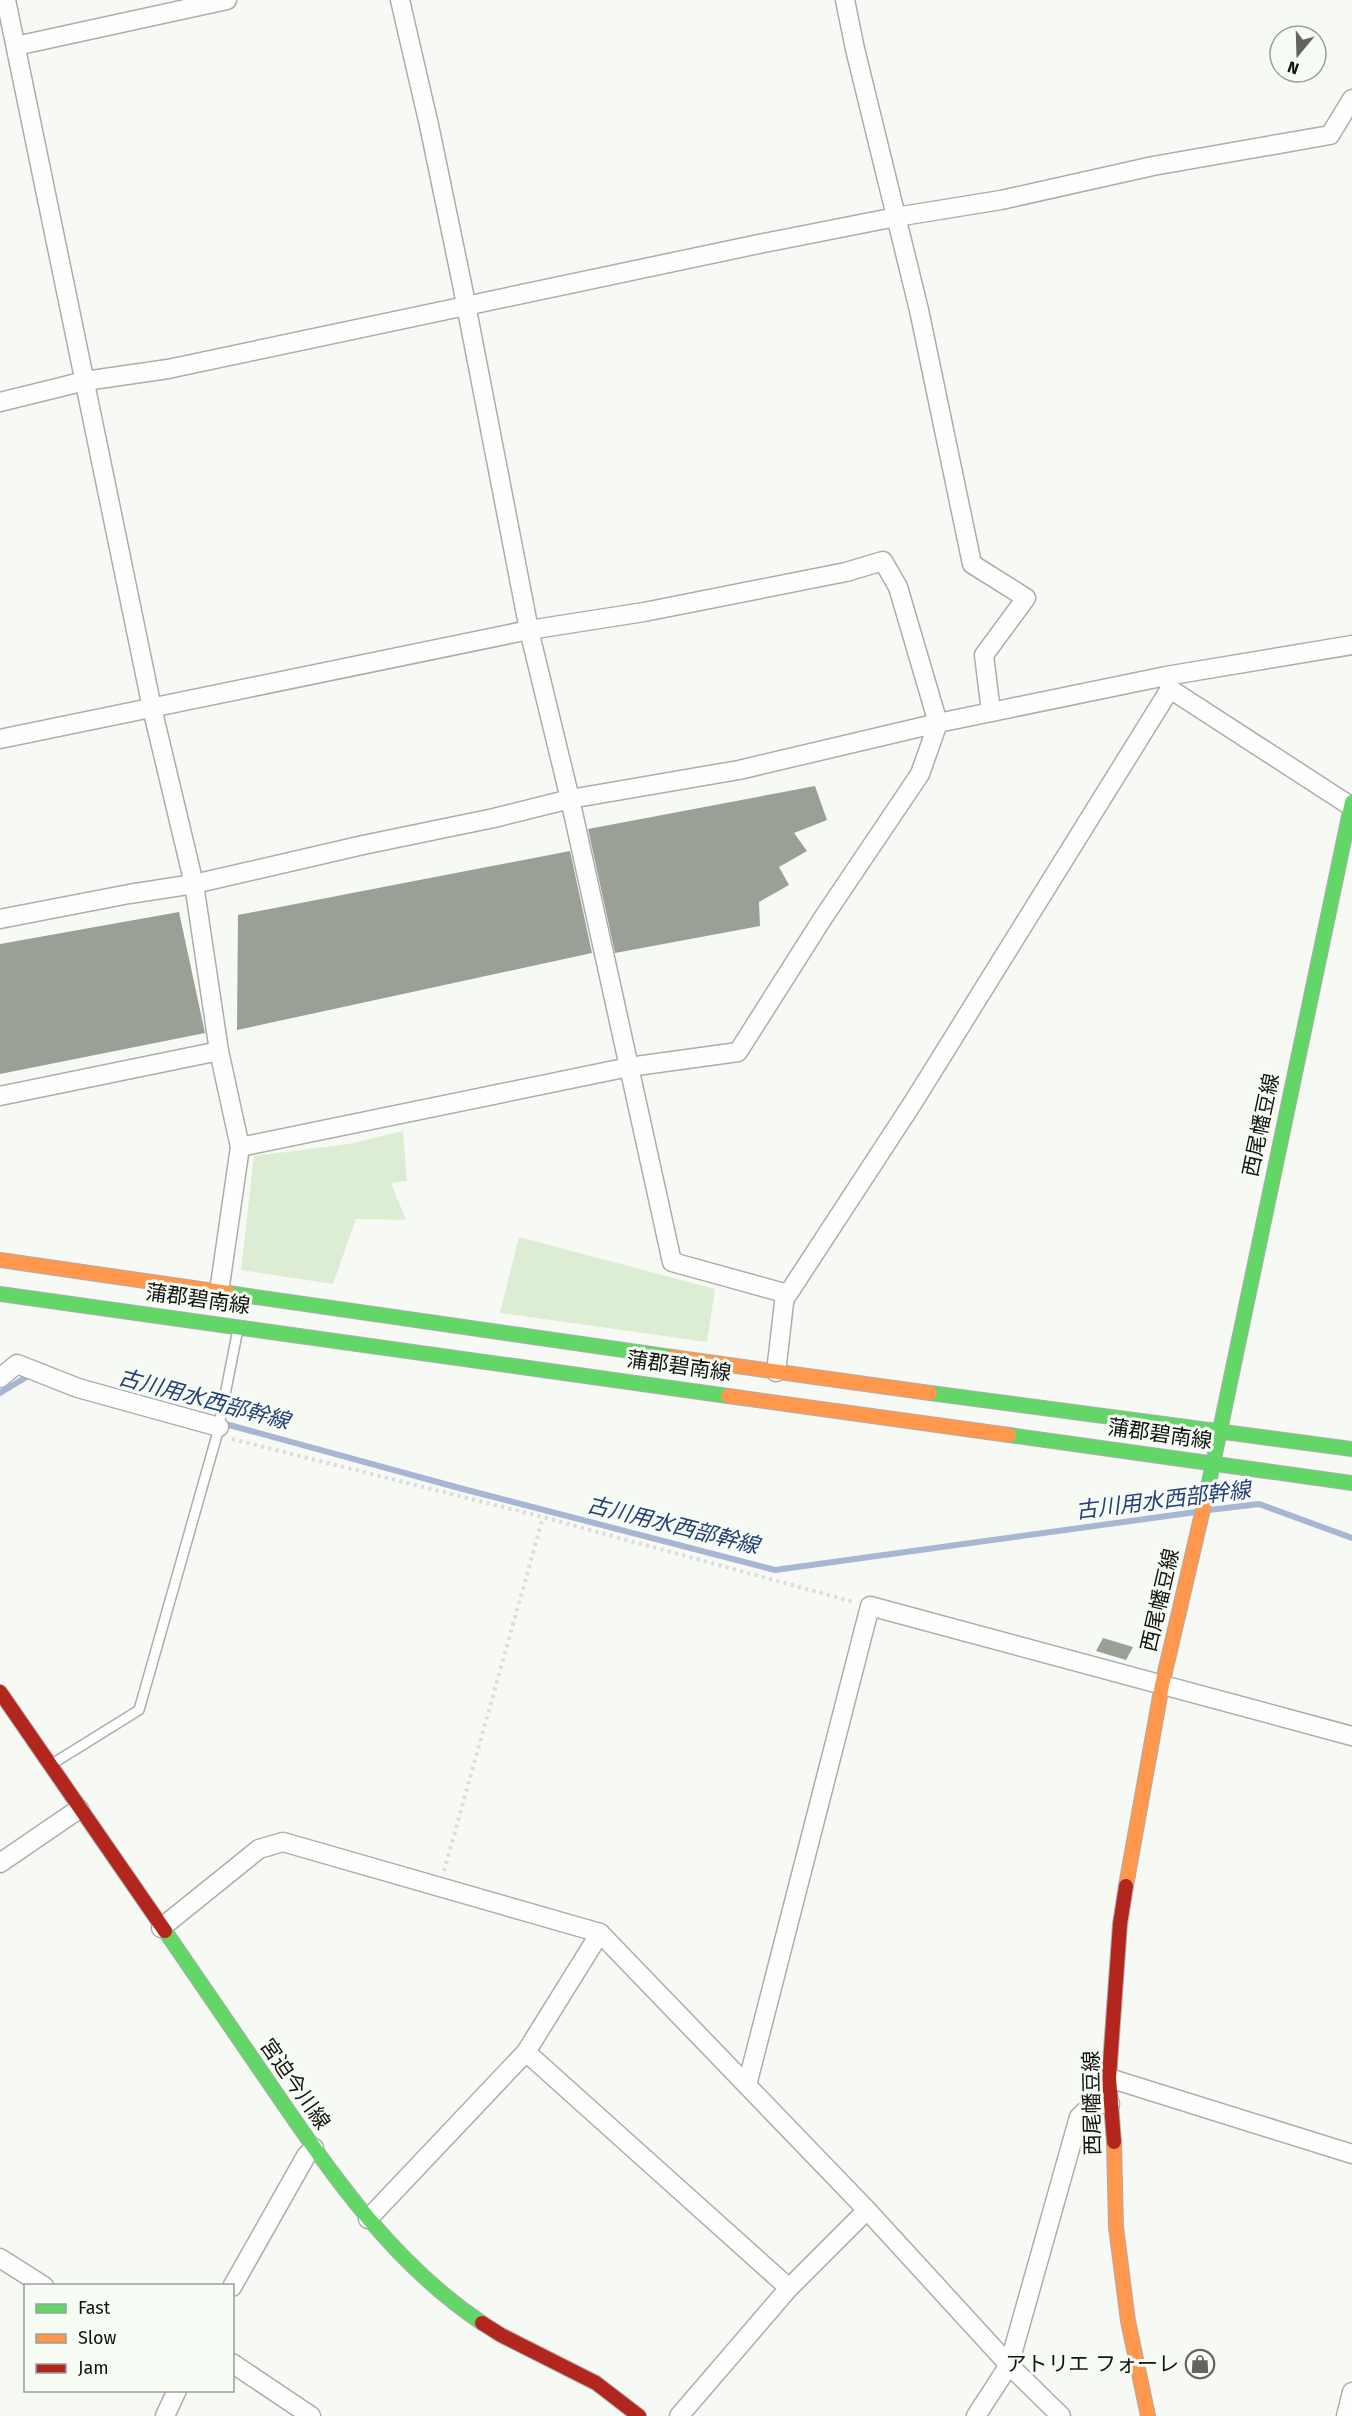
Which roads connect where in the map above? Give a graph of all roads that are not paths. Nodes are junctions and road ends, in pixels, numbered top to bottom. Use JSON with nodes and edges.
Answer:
{"nodes":[{"id":1,"x":6,"y":0,"type":"edge"},
{"id":2,"x":227,"y":0,"type":"edge"},
{"id":3,"x":400,"y":0,"type":"edge"},
{"id":4,"x":845,"y":0,"type":"edge"},
{"id":5,"x":10,"y":48,"type":"edge"},
{"id":6,"x":1352,"y":99,"type":"edge"},
{"id":7,"x":896,"y":217,"type":"junction"},
{"id":8,"x":465,"y":306,"type":"junction"},
{"id":9,"x":85,"y":381,"type":"junction"},
{"id":10,"x":0,"y":402,"type":"edge"},
{"id":11,"x":529,"y":630,"type":"junction"},
{"id":12,"x":1352,"y":645,"type":"edge"},
{"id":13,"x":1168,"y":682,"type":"junction"},
{"id":14,"x":152,"y":708,"type":"junction"},
{"id":15,"x":991,"y":712,"type":"junction"},
{"id":16,"x":938,"y":723,"type":"junction"},
{"id":17,"x":0,"y":739,"type":"edge"},
{"id":18,"x":570,"y":799,"type":"junction"},
{"id":19,"x":1352,"y":805,"type":"edge"},
{"id":20,"x":194,"y":884,"type":"junction"},
{"id":21,"x":0,"y":919,"type":"edge"},
{"id":22,"x":219,"y":1052,"type":"junction"},
{"id":23,"x":629,"y":1067,"type":"junction"},
{"id":24,"x":0,"y":1096,"type":"edge"},
{"id":25,"x":240,"y":1148,"type":"junction"},
{"id":26,"x":0,"y":1260,"type":"edge"},
{"id":27,"x":219,"y":1292,"type":"junction"},
{"id":28,"x":0,"y":1294,"type":"edge"},
{"id":29,"x":785,"y":1294,"type":"junction"},
{"id":30,"x":238,"y":1326,"type":"junction"},
{"id":31,"x":776,"y":1372,"type":"junction"},
{"id":32,"x":0,"y":1378,"type":"edge"},
{"id":33,"x":1218,"y":1430,"type":"junction"},
{"id":34,"x":218,"y":1431,"type":"junction"},
{"id":35,"x":1352,"y":1449,"type":"edge"},
{"id":36,"x":1212,"y":1463,"type":"junction"},
{"id":37,"x":1352,"y":1483,"type":"edge"},
{"id":38,"x":1161,"y":1686,"type":"junction"},
{"id":39,"x":0,"y":1692,"type":"edge"},
{"id":40,"x":1352,"y":1736,"type":"edge"},
{"id":41,"x":50,"y":1766,"type":"junction"},
{"id":42,"x":79,"y":1809,"type":"junction"},
{"id":43,"x":0,"y":1863,"type":"edge"},
{"id":44,"x":161,"y":1928,"type":"junction"},
{"id":45,"x":600,"y":1933,"type":"junction"},
{"id":46,"x":526,"y":2052,"type":"junction"},
{"id":47,"x":1109,"y":2078,"type":"junction"},
{"id":48,"x":747,"y":2085,"type":"junction"},
{"id":49,"x":1110,"y":2104,"type":"junction"},
{"id":50,"x":314,"y":2148,"type":"junction"},
{"id":51,"x":1352,"y":2154,"type":"edge"},
{"id":52,"x":867,"y":2210,"type":"junction"},
{"id":53,"x":368,"y":2219,"type":"junction"},
{"id":54,"x":0,"y":2258,"type":"edge"},
{"id":55,"x":41,"y":2284,"type":"edge"},
{"id":56,"x":234,"y":2284,"type":"edge"},
{"id":57,"x":789,"y":2288,"type":"junction"},
{"id":58,"x":234,"y":2364,"type":"edge"},
{"id":59,"x":1009,"y":2365,"type":"junction"},
{"id":60,"x":177,"y":2392,"type":"edge"},
{"id":61,"x":1352,"y":2392,"type":"edge"},
{"id":62,"x":165,"y":2416,"type":"edge"},
{"id":63,"x":311,"y":2416,"type":"edge"},
{"id":64,"x":639,"y":2416,"type":"edge"},
{"id":65,"x":679,"y":2416,"type":"edge"},
{"id":66,"x":976,"y":2416,"type":"edge"},
{"id":67,"x":1061,"y":2416,"type":"edge"},
{"id":68,"x":1148,"y":2416,"type":"edge"},
{"id":69,"x":1346,"y":2416,"type":"edge"}],
"edges":[{"from":1,"to":5,"type":"street"},
{"from":2,"to":5,"type":"street"},
{"from":3,"to":8,"type":"street"},
{"from":4,"to":7,"type":"street"},
{"from":5,"to":9,"type":"street"},
{"from":6,"to":7,"type":"street"},
{"from":7,"to":8,"type":"street"},
{"from":7,"to":15,"type":"street"},
{"from":8,"to":9,"type":"street"},
{"from":8,"to":11,"type":"street"},
{"from":9,"to":10,"type":"street"},
{"from":9,"to":14,"type":"street"},
{"from":11,"to":14,"type":"street"},
{"from":11,"to":16,"type":"street"},
{"from":11,"to":18,"type":"street"},
{"from":12,"to":13,"type":"street"},
{"from":13,"to":15,"type":"street"},
{"from":13,"to":19,"type":"street"},
{"from":13,"to":29,"type":"street"},
{"from":14,"to":17,"type":"street"},
{"from":14,"to":20,"type":"street"},
{"from":15,"to":16,"type":"street"},
{"from":16,"to":18,"type":"street"},
{"from":16,"to":23,"type":"street"},
{"from":18,"to":20,"type":"street"},
{"from":18,"to":23,"type":"street"},
{"from":19,"to":33,"type":"main road","name":"西尾幡豆線"},
{"from":20,"to":21,"type":"street"},
{"from":20,"to":22,"type":"street"},
{"from":22,"to":24,"type":"street"},
{"from":22,"to":25,"type":"street"},
{"from":23,"to":25,"type":"street"},
{"from":23,"to":29,"type":"street"},
{"from":25,"to":27,"type":"street"},
{"from":26,"to":27,"type":"main road","name":"蒲郡碧南線"},
{"from":27,"to":31,"type":"main road","name":"蒲郡碧南線"},
{"from":28,"to":30,"type":"main road","name":"蒲郡碧南線"},
{"from":29,"to":31,"type":"street"},
{"from":30,"to":34,"type":"lane"},
{"from":30,"to":36,"type":"main road","name":"蒲郡碧南線"},
{"from":31,"to":33,"type":"main road","name":"蒲郡碧南線"},
{"from":32,"to":34,"type":"street"},
{"from":33,"to":35,"type":"main road","name":"蒲郡碧南線"},
{"from":33,"to":36,"type":"main road","name":"西尾幡豆線"},
{"from":34,"to":41,"type":"lane"},
{"from":36,"to":37,"type":"main road","name":"蒲郡碧南線"},
{"from":36,"to":38,"type":"main road","name":"西尾幡豆線"},
{"from":38,"to":40,"type":"street"},
{"from":38,"to":47,"type":"main road","name":"西尾幡豆線"},
{"from":38,"to":48,"type":"street"},
{"from":39,"to":41,"type":"main road","name":"宮迫今川線"},
{"from":41,"to":42,"type":"main road","name":"宮迫今川線"},
{"from":42,"to":43,"type":"street"},
{"from":42,"to":44,"type":"main road","name":"宮迫今川線"},
{"from":44,"to":45,"type":"street"},
{"from":44,"to":50,"type":"main road","name":"宮迫今川線"},
{"from":45,"to":46,"type":"street"},
{"from":45,"to":48,"type":"street"},
{"from":46,"to":53,"type":"street"},
{"from":46,"to":57,"type":"street"},
{"from":47,"to":49,"type":"main road","name":"西尾幡豆線"},
{"from":47,"to":51,"type":"street"},
{"from":48,"to":52,"type":"street"},
{"from":49,"to":59,"type":"street"},
{"from":49,"to":68,"type":"main road","name":"西尾幡豆線"},
{"from":50,"to":53,"type":"main road","name":"宮迫今川線"},
{"from":50,"to":56,"type":"street"},
{"from":52,"to":57,"type":"street"},
{"from":52,"to":59,"type":"street"},
{"from":53,"to":64,"type":"main road","name":"宮迫今川線"},
{"from":54,"to":55,"type":"street"},
{"from":57,"to":65,"type":"street"},
{"from":58,"to":63,"type":"street"},
{"from":59,"to":66,"type":"street"},
{"from":59,"to":67,"type":"street"},
{"from":60,"to":62,"type":"street"},
{"from":61,"to":69,"type":"street"}]}
